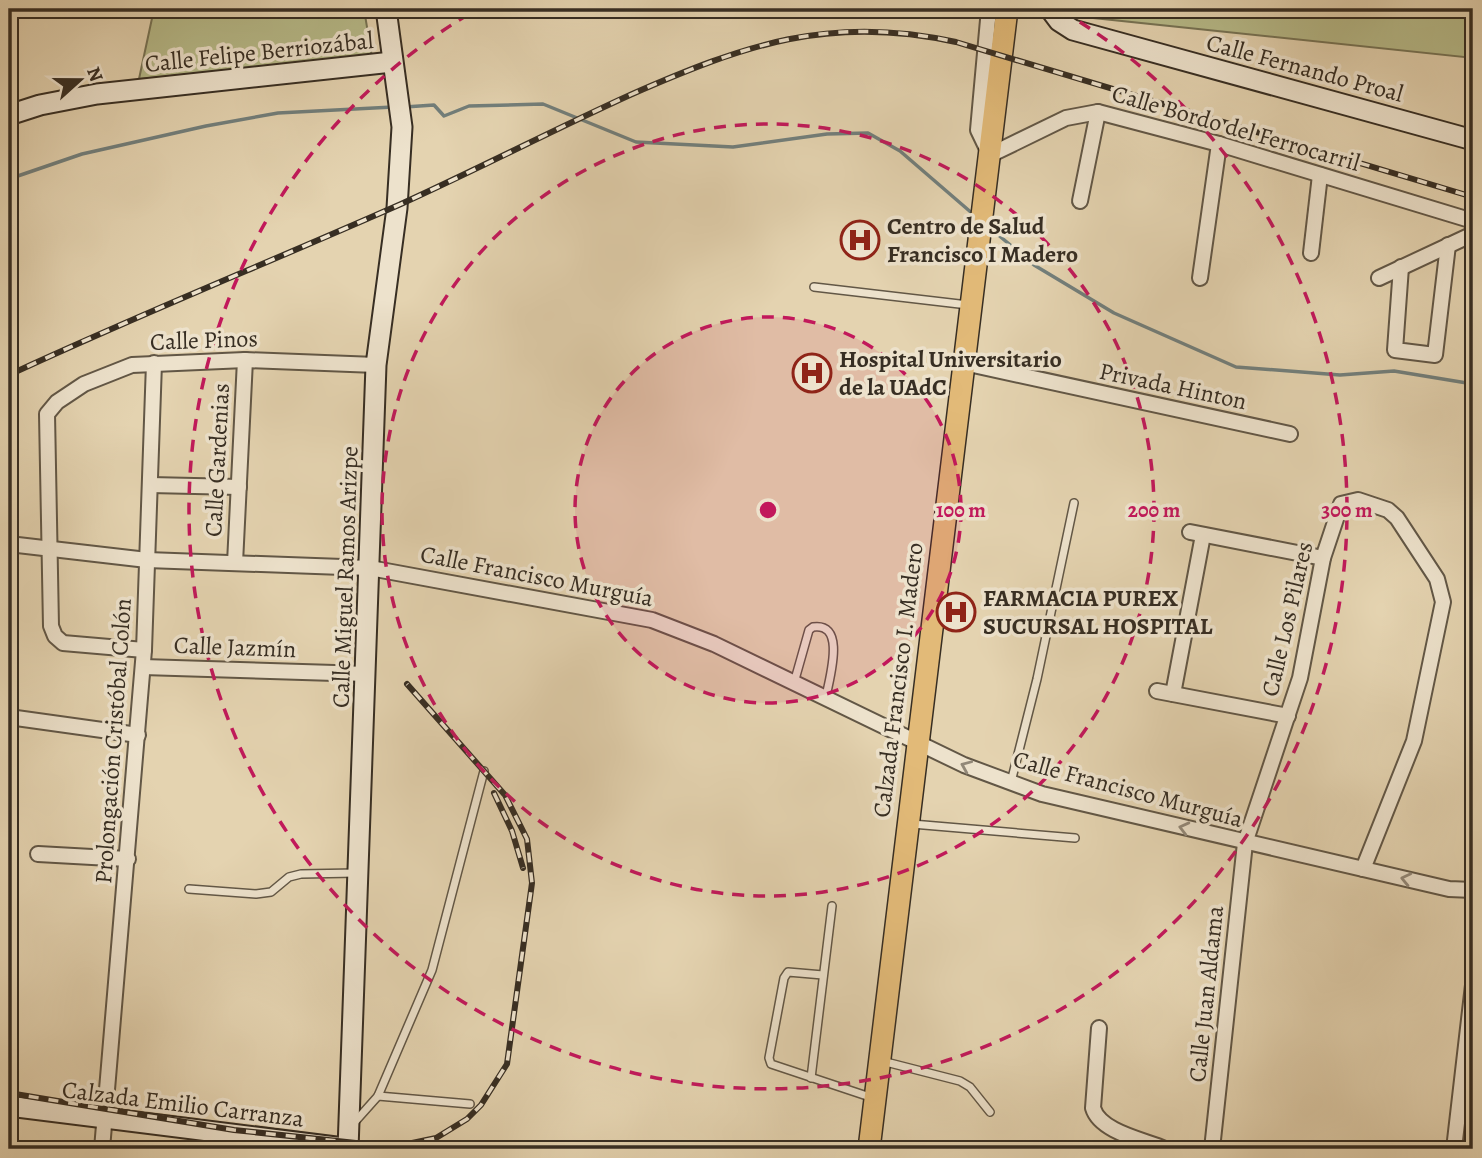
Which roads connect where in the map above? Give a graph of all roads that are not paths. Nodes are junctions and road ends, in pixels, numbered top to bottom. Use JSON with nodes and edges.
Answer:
{"nodes":[{"id":1,"x":386,"y":9,"type":"edge"},
{"id":2,"x":989,"y":9,"type":"edge"},
{"id":3,"x":1007,"y":9,"type":"edge"},
{"id":4,"x":1050,"y":9,"type":"edge"},
{"id":5,"x":392,"y":62,"type":"junction"},
{"id":6,"x":1098,"y":112,"type":"junction"},
{"id":7,"x":9,"y":115,"type":"edge"},
{"id":8,"x":1473,"y":140,"type":"edge"},
{"id":9,"x":1219,"y":144,"type":"junction"},
{"id":10,"x":990,"y":155,"type":"junction"},
{"id":11,"x":1320,"y":175,"type":"junction"},
{"id":12,"x":1080,"y":201,"type":"dead end"},
{"id":13,"x":1473,"y":221,"type":"edge"},
{"id":14,"x":1473,"y":234,"type":"edge"},
{"id":15,"x":1448,"y":245,"type":"junction"},
{"id":16,"x":1311,"y":253,"type":"dead end"},
{"id":17,"x":1401,"y":267,"type":"junction"},
{"id":18,"x":1200,"y":278,"type":"dead end"},
{"id":19,"x":1379,"y":278,"type":"dead end"},
{"id":20,"x":814,"y":287,"type":"dead end"},
{"id":21,"x":972,"y":305,"type":"junction"},
{"id":22,"x":245,"y":360,"type":"junction"},
{"id":23,"x":154,"y":363,"type":"junction"},
{"id":24,"x":964,"y":363,"type":"junction"},
{"id":25,"x":376,"y":365,"type":"junction"},
{"id":26,"x":1290,"y":435,"type":"dead end"},
{"id":27,"x":150,"y":485,"type":"junction"},
{"id":28,"x":239,"y":487,"type":"junction"},
{"id":29,"x":1074,"y":503,"type":"dead end"},
{"id":30,"x":9,"y":544,"type":"edge"},
{"id":31,"x":51,"y":551,"type":"junction"},
{"id":32,"x":1323,"y":558,"type":"junction"},
{"id":33,"x":147,"y":560,"type":"junction"},
{"id":34,"x":235,"y":563,"type":"junction"},
{"id":35,"x":370,"y":568,"type":"junction"},
{"id":36,"x":145,"y":650,"type":"junction"},
{"id":37,"x":143,"y":667,"type":"junction"},
{"id":38,"x":367,"y":674,"type":"junction"},
{"id":39,"x":794,"y":682,"type":"junction"},
{"id":40,"x":1157,"y":691,"type":"dead end"},
{"id":41,"x":1173,"y":694,"type":"junction"},
{"id":42,"x":826,"y":698,"type":"junction"},
{"id":43,"x":1287,"y":716,"type":"junction"},
{"id":44,"x":9,"y":718,"type":"edge"},
{"id":45,"x":138,"y":735,"type":"junction"},
{"id":46,"x":916,"y":743,"type":"junction"},
{"id":47,"x":484,"y":771,"type":"dead end"},
{"id":48,"x":1010,"y":783,"type":"junction"},
{"id":49,"x":907,"y":824,"type":"junction"},
{"id":50,"x":1075,"y":838,"type":"dead end"},
{"id":51,"x":1245,"y":843,"type":"junction"},
{"id":52,"x":38,"y":854,"type":"dead end"},
{"id":53,"x":128,"y":859,"type":"junction"},
{"id":54,"x":1363,"y":869,"type":"junction"},
{"id":55,"x":359,"y":873,"type":"junction"},
{"id":56,"x":189,"y":889,"type":"dead end"},
{"id":57,"x":1473,"y":890,"type":"edge"},
{"id":58,"x":832,"y":906,"type":"dead end"},
{"id":59,"x":823,"y":975,"type":"junction"},
{"id":60,"x":1473,"y":985,"type":"edge"},
{"id":61,"x":1099,"y":1028,"type":"dead end"},
{"id":62,"x":1471,"y":1028,"type":"edge"},
{"id":63,"x":878,"y":1060,"type":"junction"},
{"id":64,"x":811,"y":1078,"type":"junction"},
{"id":65,"x":378,"y":1096,"type":"junction"},
{"id":66,"x":873,"y":1098,"type":"junction"},
{"id":67,"x":470,"y":1104,"type":"dead end"},
{"id":68,"x":9,"y":1106,"type":"edge"},
{"id":69,"x":990,"y":1112,"type":"dead end"},
{"id":70,"x":106,"y":1121,"type":"junction"},
{"id":71,"x":349,"y":1144,"type":"edge"},
{"id":72,"x":102,"y":1149,"type":"edge"},
{"id":73,"x":869,"y":1149,"type":"edge"},
{"id":74,"x":1166,"y":1149,"type":"edge"},
{"id":75,"x":1212,"y":1149,"type":"edge"},
{"id":76,"x":1454,"y":1149,"type":"edge"}],
"edges":[{"from":1,"to":5,"type":"street","name":"Calle Miguel Ramos Arizpe"},
{"from":2,"to":10,"type":"street"},
{"from":3,"to":10,"type":"main road","name":"Calzada Francisco I. Madero"},
{"from":4,"to":8,"type":"street","name":"Calle Fernando Proal"},
{"from":5,"to":7,"type":"street","name":"Calle Felipe Berriozábal"},
{"from":5,"to":25,"type":"street","name":"Calle Miguel Ramos Arizpe"},
{"from":6,"to":9,"type":"street","name":"Calle Bordo del Ferrocarril"},
{"from":6,"to":10,"type":"street","name":"Calle Bordo del Ferrocarril"},
{"from":6,"to":12,"type":"street"},
{"from":9,"to":11,"type":"street","name":"Calle Bordo del Ferrocarril"},
{"from":9,"to":18,"type":"street"},
{"from":10,"to":21,"type":"main road","name":"Calzada Francisco I. Madero"},
{"from":11,"to":13,"type":"street","name":"Calle Bordo del Ferrocarril"},
{"from":11,"to":16,"type":"street"},
{"from":14,"to":15,"type":"street"},
{"from":15,"to":17,"type":"street"},
{"from":15,"to":17,"type":"street"},
{"from":17,"to":19,"type":"street"},
{"from":20,"to":21,"type":"lane"},
{"from":21,"to":24,"type":"main road","name":"Calzada Francisco I. Madero"},
{"from":22,"to":23,"type":"street","name":"Calle Pinos"},
{"from":22,"to":25,"type":"street","name":"Calle Pinos"},
{"from":22,"to":28,"type":"street","name":"Calle Gardenias"},
{"from":23,"to":27,"type":"street","name":"Prolongación Cristóbal Colón"},
{"from":23,"to":31,"type":"street","name":"Calle Pinos"},
{"from":24,"to":26,"type":"street","name":"Privada Hinton"},
{"from":24,"to":46,"type":"main road","name":"Calzada Francisco I. Madero"},
{"from":25,"to":35,"type":"street","name":"Calle Miguel Ramos Arizpe"},
{"from":27,"to":28,"type":"street"},
{"from":27,"to":33,"type":"street","name":"Prolongación Cristóbal Colón"},
{"from":28,"to":34,"type":"street","name":"Calle Gardenias"},
{"from":29,"to":48,"type":"lane"},
{"from":30,"to":31,"type":"street","name":"Calle Francisco Murguía"},
{"from":31,"to":33,"type":"street","name":"Calle Francisco Murguía"},
{"from":31,"to":36,"type":"street"},
{"from":32,"to":41,"type":"street"},
{"from":32,"to":43,"type":"street","name":"Calle Los Pilares"},
{"from":32,"to":54,"type":"street","name":"Calle Los Pilares"},
{"from":33,"to":34,"type":"street","name":"Calle Francisco Murguía"},
{"from":33,"to":36,"type":"street","name":"Prolongación Cristóbal Colón"},
{"from":34,"to":35,"type":"street","name":"Calle Francisco Murguía"},
{"from":35,"to":38,"type":"street","name":"Calle Miguel Ramos Arizpe"},
{"from":35,"to":39,"type":"street","name":"Calle Francisco Murguía"},
{"from":36,"to":37,"type":"street","name":"Prolongación Cristóbal Colón"},
{"from":37,"to":38,"type":"street","name":"Calle Jazmín"},
{"from":37,"to":45,"type":"street","name":"Prolongación Cristóbal Colón"},
{"from":38,"to":55,"type":"street","name":"Calle Miguel Ramos Arizpe"},
{"from":39,"to":42,"type":"street","name":"Calle Francisco Murguía"},
{"from":39,"to":42,"type":"lane"},
{"from":40,"to":41,"type":"street"},
{"from":41,"to":43,"type":"street"},
{"from":42,"to":46,"type":"street","name":"Calle Francisco Murguía"},
{"from":43,"to":51,"type":"street","name":"Calle Los Pilares"},
{"from":44,"to":45,"type":"street"},
{"from":45,"to":53,"type":"street","name":"Prolongación Cristóbal Colón"},
{"from":48,"to":46,"type":"street","name":"Calle Francisco Murguía","one_way":true},
{"from":46,"to":49,"type":"main road","name":"Calzada Francisco I. Madero"},
{"from":47,"to":65,"type":"lane"},
{"from":51,"to":48,"type":"street","name":"Calle Francisco Murguía","one_way":true},
{"from":49,"to":50,"type":"lane"},
{"from":49,"to":63,"type":"main road","name":"Calzada Francisco I. Madero"},
{"from":51,"to":54,"type":"street","name":"Calle Francisco Murguía"},
{"from":51,"to":75,"type":"street","name":"Calle Juan Aldama"},
{"from":52,"to":53,"type":"street"},
{"from":53,"to":70,"type":"street","name":"Prolongación Cristóbal Colón"},
{"from":57,"to":54,"type":"street","name":"Calle Francisco Murguía","one_way":true},
{"from":55,"to":56,"type":"lane"},
{"from":55,"to":71,"type":"street","name":"Calle Miguel Ramos Arizpe"},
{"from":58,"to":59,"type":"lane"},
{"from":59,"to":64,"type":"lane"},
{"from":59,"to":64,"type":"lane"},
{"from":60,"to":62,"type":"street"},
{"from":61,"to":74,"type":"street"},
{"from":62,"to":76,"type":"street"},
{"from":63,"to":66,"type":"main road","name":"Calzada Francisco I. Madero"},
{"from":63,"to":69,"type":"lane"},
{"from":64,"to":66,"type":"lane"},
{"from":65,"to":67,"type":"lane"},
{"from":65,"to":71,"type":"lane"},
{"from":66,"to":73,"type":"main road","name":"Calzada Francisco I. Madero"},
{"from":68,"to":70,"type":"street","name":"Calzada Emilio Carranza"},
{"from":70,"to":71,"type":"street","name":"Calzada Emilio Carranza"},
{"from":70,"to":72,"type":"street","name":"Prolongación Cristóbal Colón"}]}
